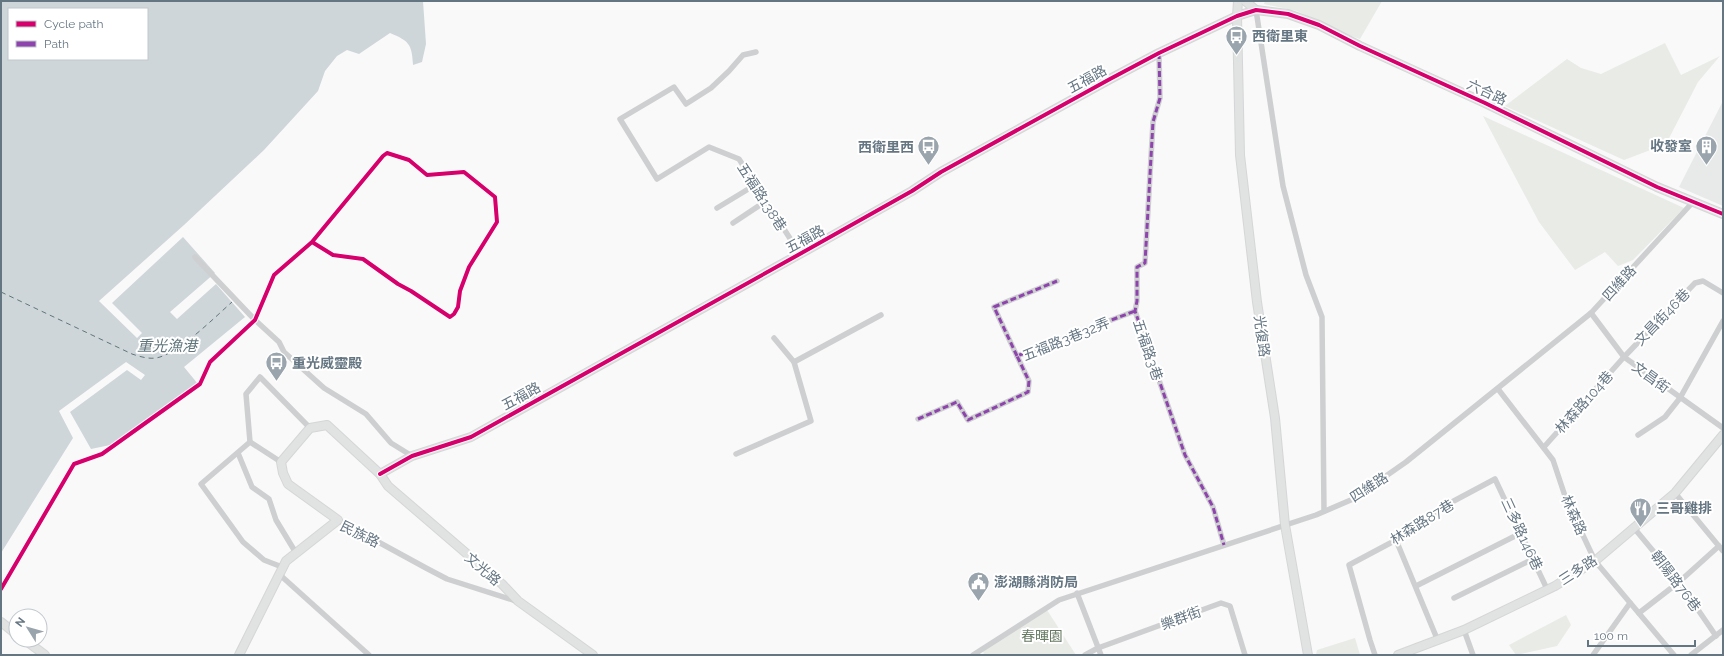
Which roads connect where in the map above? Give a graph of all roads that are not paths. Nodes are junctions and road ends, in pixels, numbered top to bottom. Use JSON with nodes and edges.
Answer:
{"nodes":[{"id":1,"x":1238,"y":1,"type":"edge"},
{"id":2,"x":1245,"y":1,"type":"edge"},
{"id":3,"x":1256,"y":10,"type":"junction"},
{"id":4,"x":1237,"y":16,"type":"junction"},
{"id":5,"x":756,"y":52,"type":"dead end"},
{"id":6,"x":1159,"y":53,"type":"junction"},
{"id":7,"x":755,"y":185,"type":"junction"},
{"id":8,"x":766,"y":202,"type":"junction"},
{"id":9,"x":1693,"y":202,"type":"junction"},
{"id":10,"x":717,"y":208,"type":"dead end"},
{"id":11,"x":1723,"y":214,"type":"edge"},
{"id":12,"x":733,"y":222,"type":"dead end"},
{"id":13,"x":312,"y":242,"type":"junction"},
{"id":14,"x":800,"y":254,"type":"junction"},
{"id":15,"x":195,"y":257,"type":"dead end"},
{"id":16,"x":1057,"y":281,"type":"dead end"},
{"id":17,"x":1723,"y":293,"type":"edge"},
{"id":18,"x":1134,"y":311,"type":"junction"},
{"id":19,"x":1592,"y":313,"type":"junction"},
{"id":20,"x":881,"y":315,"type":"dead end"},
{"id":21,"x":255,"y":320,"type":"junction"},
{"id":22,"x":1723,"y":321,"type":"edge"},
{"id":23,"x":774,"y":338,"type":"dead end"},
{"id":24,"x":1016,"y":356,"type":"junction"},
{"id":25,"x":1624,"y":357,"type":"junction"},
{"id":26,"x":794,"y":362,"type":"junction"},
{"id":27,"x":1498,"y":389,"type":"junction"},
{"id":28,"x":1680,"y":398,"type":"junction"},
{"id":29,"x":918,"y":419,"type":"dead end"},
{"id":30,"x":310,"y":428,"type":"junction"},
{"id":31,"x":1723,"y":428,"type":"edge"},
{"id":32,"x":1638,"y":435,"type":"dead end"},
{"id":33,"x":1723,"y":435,"type":"edge"},
{"id":34,"x":250,"y":442,"type":"junction"},
{"id":35,"x":1544,"y":447,"type":"junction"},
{"id":36,"x":238,"y":453,"type":"junction"},
{"id":37,"x":736,"y":454,"type":"dead end"},
{"id":38,"x":412,"y":456,"type":"junction"},
{"id":39,"x":281,"y":462,"type":"junction"},
{"id":40,"x":380,"y":474,"type":"junction"},
{"id":41,"x":1495,"y":479,"type":"joint"},
{"id":42,"x":1675,"y":493,"type":"junction"},
{"id":43,"x":1324,"y":511,"type":"junction"},
{"id":44,"x":338,"y":520,"type":"junction"},
{"id":45,"x":1285,"y":525,"type":"junction"},
{"id":46,"x":1634,"y":528,"type":"junction"},
{"id":47,"x":1521,"y":532,"type":"junction"},
{"id":48,"x":1396,"y":540,"type":"junction"},
{"id":49,"x":1224,"y":545,"type":"junction"},
{"id":50,"x":1719,"y":546,"type":"junction"},
{"id":51,"x":1723,"y":551,"type":"edge"},
{"id":52,"x":296,"y":553,"type":"junction"},
{"id":53,"x":1533,"y":559,"type":"junction"},
{"id":54,"x":1595,"y":561,"type":"junction"},
{"id":55,"x":281,"y":570,"type":"junction"},
{"id":56,"x":1679,"y":582,"type":"junction"},
{"id":57,"x":1416,"y":586,"type":"junction"},
{"id":58,"x":1,"y":589,"type":"edge"},
{"id":59,"x":1548,"y":589,"type":"junction"},
{"id":60,"x":1077,"y":593,"type":"junction"},
{"id":61,"x":1454,"y":598,"type":"dead end"},
{"id":62,"x":518,"y":602,"type":"junction"},
{"id":63,"x":1630,"y":603,"type":"junction"},
{"id":64,"x":1640,"y":613,"type":"junction"},
{"id":65,"x":1464,"y":630,"type":"junction"},
{"id":66,"x":1723,"y":630,"type":"edge"},
{"id":67,"x":1716,"y":636,"type":"junction"},
{"id":68,"x":1438,"y":641,"type":"junction"},
{"id":69,"x":36,"y":648,"type":"edge"},
{"id":70,"x":1098,"y":648,"type":"junction"},
{"id":71,"x":45,"y":655,"type":"edge"},
{"id":72,"x":239,"y":655,"type":"edge"},
{"id":73,"x":369,"y":655,"type":"edge"},
{"id":74,"x":593,"y":655,"type":"edge"},
{"id":75,"x":973,"y":655,"type":"edge"},
{"id":76,"x":1084,"y":655,"type":"edge"},
{"id":77,"x":1101,"y":655,"type":"edge"},
{"id":78,"x":1245,"y":655,"type":"edge"},
{"id":79,"x":1308,"y":655,"type":"edge"},
{"id":80,"x":1375,"y":655,"type":"edge"},
{"id":81,"x":1398,"y":655,"type":"edge"},
{"id":82,"x":1473,"y":655,"type":"edge"},
{"id":83,"x":1593,"y":655,"type":"edge"},
{"id":84,"x":1674,"y":655,"type":"edge"},
{"id":85,"x":1691,"y":655,"type":"edge"}],
"edges":[{"from":1,"to":4,"type":"street","name":"光復路"},
{"from":2,"to":3,"type":"street"},
{"from":3,"to":4,"type":"street","name":"六合路"},
{"from":3,"to":9,"type":"street","name":"六合路"},
{"from":3,"to":43,"type":"street"},
{"from":4,"to":6,"type":"street","name":"五福路"},
{"from":4,"to":45,"type":"street","name":"光復路"},
{"from":5,"to":7,"type":"street","name":"五福路138巷"},
{"from":6,"to":14,"type":"street","name":"五福路"},
{"from":6,"to":18,"type":"street","name":"五福路3巷"},
{"from":7,"to":8,"type":"street","name":"五福路138巷"},
{"from":7,"to":10,"type":"street"},
{"from":8,"to":12,"type":"street"},
{"from":8,"to":14,"type":"street","name":"五福路138巷"},
{"from":9,"to":11,"type":"street","name":"六合路"},
{"from":9,"to":19,"type":"street","name":"四維路"},
{"from":13,"to":13,"type":"street"},
{"from":13,"to":21,"type":"street"},
{"from":14,"to":38,"type":"street","name":"五福路"},
{"from":15,"to":21,"type":"street"},
{"from":16,"to":24,"type":"street"},
{"from":17,"to":25,"type":"street","name":"文昌街46巷"},
{"from":18,"to":24,"type":"street","name":"五福路3巷32弄"},
{"from":18,"to":49,"type":"street","name":"五福路3巷"},
{"from":19,"to":25,"type":"street","name":"文昌街"},
{"from":19,"to":27,"type":"street","name":"四維路"},
{"from":20,"to":26,"type":"street"},
{"from":21,"to":38,"type":"street"},
{"from":21,"to":58,"type":"street"},
{"from":22,"to":28,"type":"street"},
{"from":23,"to":26,"type":"street"},
{"from":24,"to":29,"type":"street","name":"五福路3巷32弄"},
{"from":25,"to":28,"type":"street","name":"文昌街"},
{"from":25,"to":35,"type":"street","name":"林森路104巷"},
{"from":26,"to":37,"type":"street"},
{"from":27,"to":35,"type":"street","name":"林森路"},
{"from":27,"to":43,"type":"street","name":"四維路"},
{"from":28,"to":31,"type":"street","name":"文昌街"},
{"from":28,"to":32,"type":"street"},
{"from":30,"to":34,"type":"street"},
{"from":30,"to":39,"type":"street"},
{"from":30,"to":40,"type":"street","name":"文光路"},
{"from":33,"to":42,"type":"street","name":"三多路"},
{"from":34,"to":36,"type":"street"},
{"from":34,"to":39,"type":"street"},
{"from":35,"to":54,"type":"street","name":"林森路"},
{"from":36,"to":52,"type":"street"},
{"from":36,"to":55,"type":"street"},
{"from":38,"to":40,"type":"street","name":"五福路"},
{"from":39,"to":44,"type":"street"},
{"from":40,"to":62,"type":"street","name":"文光路"},
{"from":41,"to":47,"type":"street","name":"三多路146巷"},
{"from":41,"to":48,"type":"street","name":"林森路87巷"},
{"from":42,"to":46,"type":"street","name":"三多路"},
{"from":42,"to":50,"type":"street"},
{"from":43,"to":45,"type":"street","name":"四維路"},
{"from":44,"to":52,"type":"street","name":"民族路"},
{"from":44,"to":62,"type":"street","name":"民族路"},
{"from":45,"to":49,"type":"street","name":"四維路"},
{"from":45,"to":79,"type":"street","name":"光復路"},
{"from":46,"to":54,"type":"street","name":"三多路"},
{"from":46,"to":56,"type":"street","name":"朝陽路76巷"},
{"from":47,"to":53,"type":"street","name":"三多路146巷"},
{"from":47,"to":57,"type":"street"},
{"from":48,"to":57,"type":"street"},
{"from":48,"to":80,"type":"street","name":"林森路87巷"},
{"from":49,"to":60,"type":"street","name":"四維路"},
{"from":50,"to":51,"type":"street"},
{"from":50,"to":56,"type":"street"},
{"from":52,"to":55,"type":"street","name":"民族路"},
{"from":53,"to":59,"type":"street","name":"三多路146巷"},
{"from":53,"to":61,"type":"street"},
{"from":54,"to":59,"type":"street","name":"三多路"},
{"from":54,"to":63,"type":"street","name":"林森路"},
{"from":55,"to":72,"type":"street","name":"民族路"},
{"from":55,"to":73,"type":"street"},
{"from":56,"to":64,"type":"street"},
{"from":56,"to":67,"type":"street","name":"朝陽路76巷"},
{"from":57,"to":68,"type":"street"},
{"from":59,"to":65,"type":"street","name":"三多路"},
{"from":60,"to":70,"type":"street"},
{"from":60,"to":75,"type":"street","name":"四維路"},
{"from":62,"to":74,"type":"street","name":"文光路"},
{"from":63,"to":64,"type":"street","name":"林森路"},
{"from":63,"to":83,"type":"street"},
{"from":64,"to":84,"type":"street","name":"林森路"},
{"from":65,"to":68,"type":"street","name":"三多路"},
{"from":65,"to":82,"type":"street"},
{"from":66,"to":67,"type":"street"},
{"from":67,"to":85,"type":"street"},
{"from":68,"to":81,"type":"street","name":"三多路"},
{"from":69,"to":71,"type":"street"},
{"from":70,"to":76,"type":"street","name":"樂群街"},
{"from":70,"to":77,"type":"street"},
{"from":70,"to":78,"type":"street","name":"樂群街"}]}
